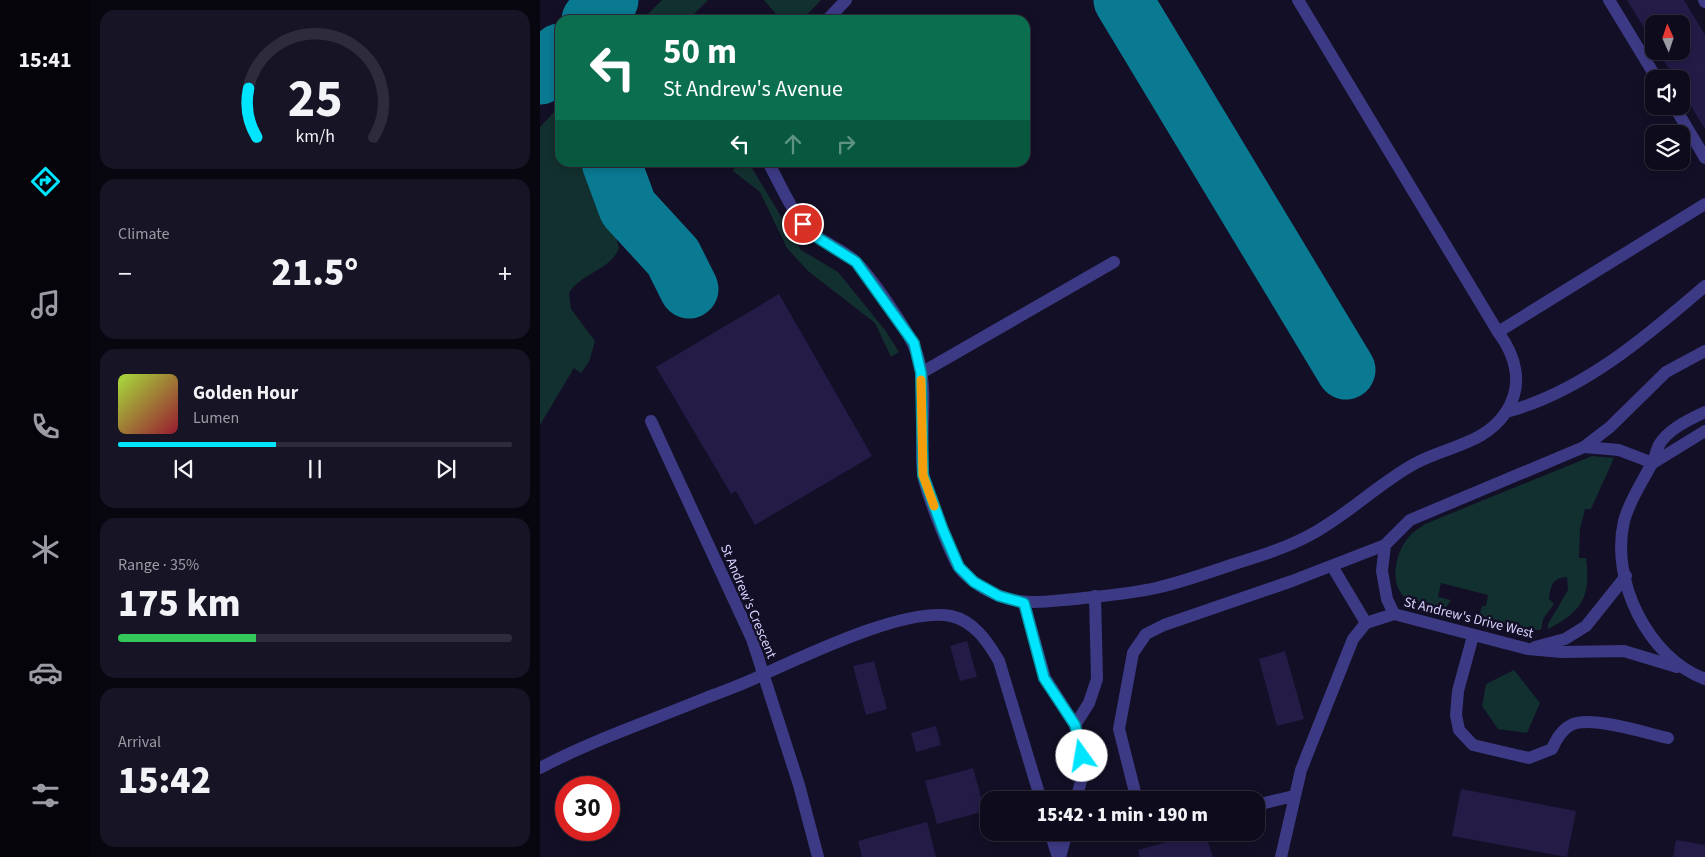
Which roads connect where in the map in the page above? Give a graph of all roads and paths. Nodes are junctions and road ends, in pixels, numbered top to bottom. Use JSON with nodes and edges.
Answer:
{"nodes":[{"id":1,"x":846,"y":0,"type":"edge"},
{"id":2,"x":1298,"y":0,"type":"edge"},
{"id":3,"x":1609,"y":0,"type":"edge"},
{"id":4,"x":832,"y":15,"type":"edge"},
{"id":5,"x":1652,"y":70,"type":"edge"},
{"id":6,"x":1679,"y":115,"type":"edge"},
{"id":7,"x":1705,"y":158,"type":"edge"},
{"id":8,"x":771,"y":167,"type":"edge"},
{"id":9,"x":1705,"y":204,"type":"edge"},
{"id":10,"x":1114,"y":262,"type":"dead end"},
{"id":11,"x":1705,"y":286,"type":"edge"},
{"id":12,"x":1498,"y":332,"type":"junction"},
{"id":13,"x":1705,"y":350,"type":"edge"},
{"id":14,"x":921,"y":373,"type":"junction"},
{"id":15,"x":1506,"y":412,"type":"junction"},
{"id":16,"x":1705,"y":412,"type":"edge"},
{"id":17,"x":651,"y":421,"type":"dead end"},
{"id":18,"x":1705,"y":431,"type":"edge"},
{"id":19,"x":1584,"y":447,"type":"junction"},
{"id":20,"x":1653,"y":462,"type":"junction"},
{"id":21,"x":1385,"y":546,"type":"junction"},
{"id":22,"x":1332,"y":566,"type":"junction"},
{"id":23,"x":1626,"y":576,"type":"junction"},
{"id":24,"x":1095,"y":596,"type":"junction"},
{"id":25,"x":1024,"y":603,"type":"junction"},
{"id":26,"x":1394,"y":614,"type":"junction"},
{"id":27,"x":1366,"y":623,"type":"junction"},
{"id":28,"x":1473,"y":636,"type":"junction"},
{"id":29,"x":1528,"y":649,"type":"junction"},
{"id":30,"x":1684,"y":669,"type":"junction"},
{"id":31,"x":764,"y":675,"type":"junction"},
{"id":32,"x":1705,"y":679,"type":"edge"},
{"id":33,"x":1075,"y":725,"type":"junction"},
{"id":34,"x":1668,"y":738,"type":"dead end"},
{"id":35,"x":540,"y":768,"type":"edge"},
{"id":36,"x":1038,"y":791,"type":"edge"},
{"id":37,"x":1078,"y":791,"type":"edge"},
{"id":38,"x":1135,"y":791,"type":"edge"},
{"id":39,"x":1294,"y":796,"type":"junction"},
{"id":40,"x":1265,"y":804,"type":"edge"},
{"id":41,"x":1053,"y":841,"type":"edge"},
{"id":42,"x":1064,"y":841,"type":"edge"},
{"id":43,"x":818,"y":857,"type":"edge"},
{"id":44,"x":1059,"y":857,"type":"edge"},
{"id":45,"x":1281,"y":857,"type":"edge"}],
"edges":[{"from":1,"to":4,"type":"street"},
{"from":2,"to":12,"type":"street"},
{"from":3,"to":5,"type":"street"},
{"from":6,"to":7,"type":"street"},
{"from":8,"to":14,"type":"street"},
{"from":9,"to":12,"type":"street"},
{"from":10,"to":14,"type":"street"},
{"from":11,"to":15,"type":"street"},
{"from":12,"to":15,"type":"street"},
{"from":13,"to":19,"type":"street"},
{"from":14,"to":25,"type":"street"},
{"from":15,"to":24,"type":"street"},
{"from":16,"to":20,"type":"street","name":"St Andrew's Drive West"},
{"from":17,"to":31,"type":"street","name":"St Andrew's Crescent"},
{"from":18,"to":20,"type":"street"},
{"from":19,"to":20,"type":"street"},
{"from":19,"to":21,"type":"street"},
{"from":20,"to":23,"type":"street","name":"St Andrew's Drive West"},
{"from":21,"to":22,"type":"street"},
{"from":21,"to":26,"type":"street"},
{"from":22,"to":27,"type":"street"},
{"from":22,"to":38,"type":"street"},
{"from":23,"to":29,"type":"street"},
{"from":23,"to":30,"type":"street","name":"St Andrew's Drive West"},
{"from":24,"to":25,"type":"street"},
{"from":24,"to":33,"type":"street"},
{"from":25,"to":33,"type":"street"},
{"from":26,"to":27,"type":"street"},
{"from":26,"to":28,"type":"street","name":"St Andrew's Drive West"},
{"from":27,"to":39,"type":"street"},
{"from":28,"to":29,"type":"street","name":"St Andrew's Drive West"},
{"from":28,"to":34,"type":"street"},
{"from":29,"to":30,"type":"street","name":"St Andrew's Drive West"},
{"from":30,"to":32,"type":"street","name":"St Andrew's Drive West"},
{"from":31,"to":35,"type":"street"},
{"from":31,"to":36,"type":"street"},
{"from":31,"to":43,"type":"street","name":"St Andrew's Crescent"},
{"from":33,"to":37,"type":"street"},
{"from":39,"to":40,"type":"street"},
{"from":39,"to":45,"type":"street"},
{"from":41,"to":44,"type":"street"},
{"from":42,"to":44,"type":"street"}]}
